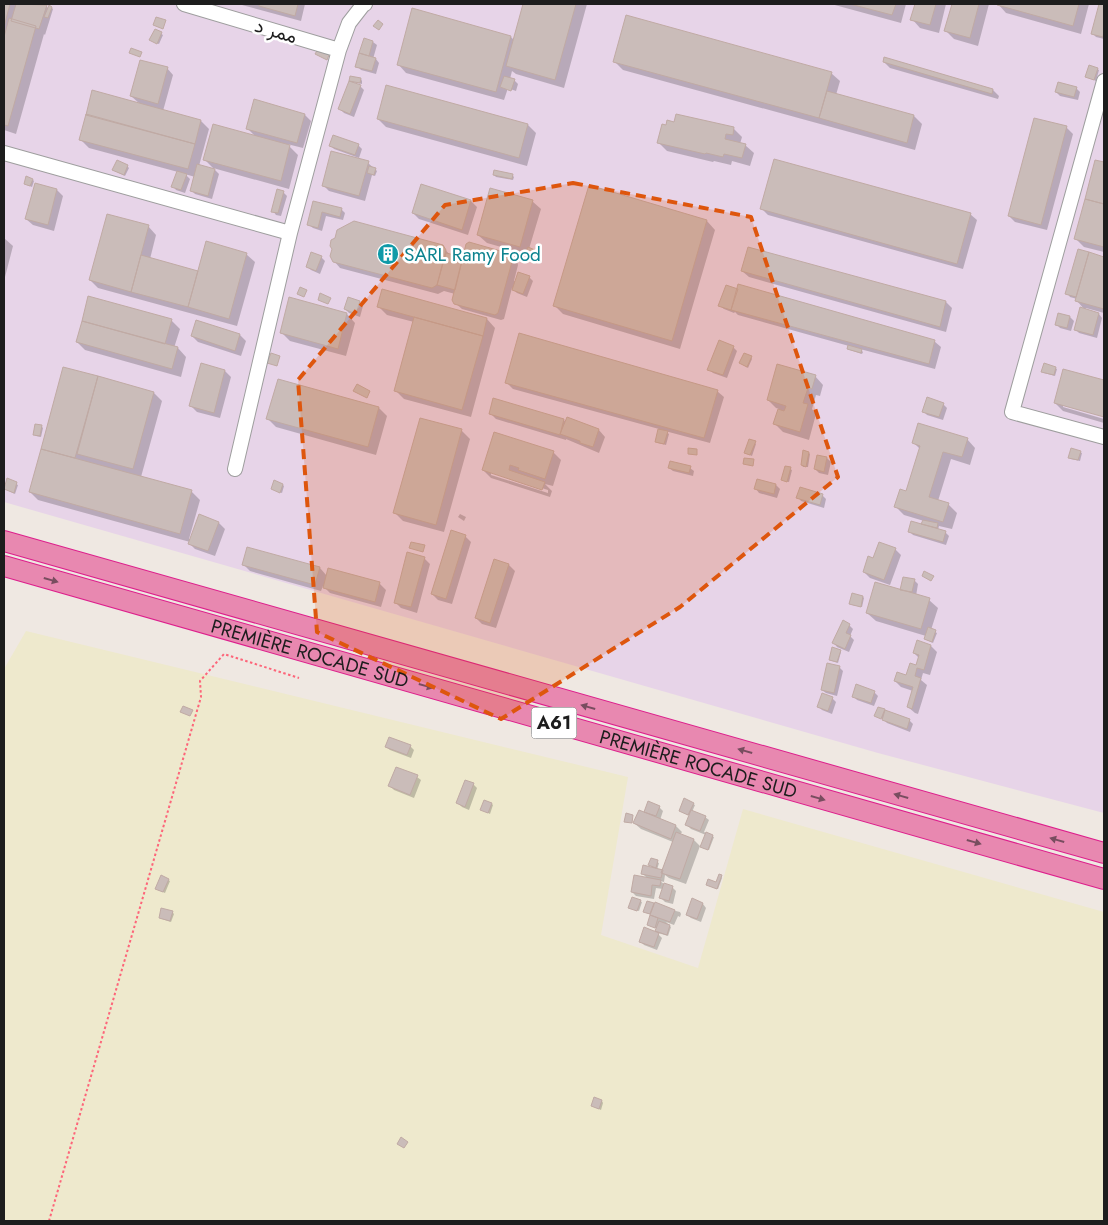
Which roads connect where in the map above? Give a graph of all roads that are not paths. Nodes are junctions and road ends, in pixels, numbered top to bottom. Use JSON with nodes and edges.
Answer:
{"nodes":[{"id":1,"x":184,"y":4,"type":"edge"},
{"id":2,"x":365,"y":4,"type":"edge"},
{"id":3,"x":339,"y":50,"type":"junction"},
{"id":4,"x":1104,"y":81,"type":"edge"},
{"id":5,"x":4,"y":153,"type":"edge"},
{"id":6,"x":290,"y":233,"type":"junction"},
{"id":7,"x":1104,"y":437,"type":"edge"},
{"id":8,"x":235,"y":469,"type":"dead end"},
{"id":9,"x":4,"y":541,"type":"edge"},
{"id":10,"x":4,"y":566,"type":"edge"},
{"id":11,"x":1104,"y":853,"type":"edge"},
{"id":12,"x":1104,"y":879,"type":"edge"}],
"edges":[{"from":1,"to":3,"type":"street","name":"ممر د"},
{"from":2,"to":3,"type":"street"},
{"from":3,"to":6,"type":"street"},
{"from":4,"to":7,"type":"street"},
{"from":5,"to":6,"type":"street"},
{"from":6,"to":8,"type":"street"},
{"from":11,"to":9,"type":"highway","name":"PREMIÈRE ROCADE SUD","number":"A61","one_way":true},
{"from":10,"to":12,"type":"highway","name":"PREMIÈRE ROCADE SUD","number":"A61","one_way":true}]}
